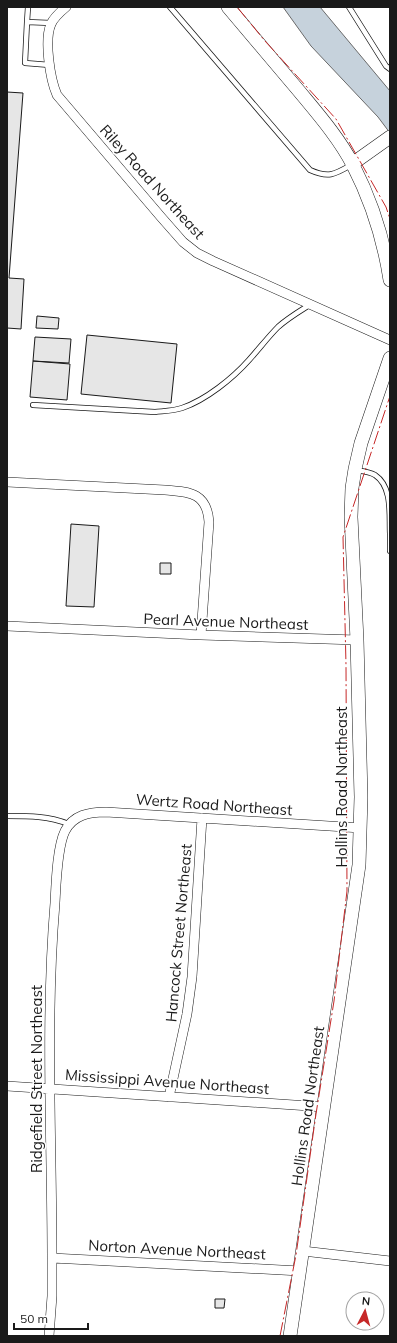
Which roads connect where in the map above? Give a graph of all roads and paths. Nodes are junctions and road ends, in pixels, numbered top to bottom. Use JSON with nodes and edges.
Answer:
{"nodes":[{"id":1,"x":28,"y":7,"type":"edge"},
{"id":2,"x":66,"y":7,"type":"edge"},
{"id":3,"x":170,"y":7,"type":"edge"},
{"id":4,"x":228,"y":7,"type":"edge"},
{"id":5,"x":349,"y":7,"type":"edge"},
{"id":6,"x":27,"y":22,"type":"junction"},
{"id":7,"x":51,"y":23,"type":"junction"},
{"id":8,"x":50,"y":64,"type":"junction"},
{"id":9,"x":390,"y":69,"type":"edge"},
{"id":10,"x":390,"y":137,"type":"edge"},
{"id":11,"x":352,"y":164,"type":"junction"},
{"id":12,"x":390,"y":280,"type":"edge"},
{"id":13,"x":311,"y":304,"type":"junction"},
{"id":14,"x":390,"y":340,"type":"edge"},
{"id":15,"x":390,"y":358,"type":"edge"},
{"id":16,"x":33,"y":405,"type":"dead end"},
{"id":17,"x":355,"y":469,"type":"junction"},
{"id":18,"x":7,"y":482,"type":"edge"},
{"id":19,"x":390,"y":534,"type":"edge"},
{"id":20,"x":390,"y":551,"type":"edge"},
{"id":21,"x":7,"y":626,"type":"edge"},
{"id":22,"x":201,"y":635,"type":"junction"},
{"id":23,"x":357,"y":640,"type":"junction"},
{"id":24,"x":7,"y":816,"type":"edge"},
{"id":25,"x":202,"y":818,"type":"junction"},
{"id":26,"x":70,"y":824,"type":"junction"},
{"id":27,"x":361,"y":828,"type":"junction"},
{"id":28,"x":7,"y":1086,"type":"edge"},
{"id":29,"x":51,"y":1089,"type":"junction"},
{"id":30,"x":169,"y":1097,"type":"junction"},
{"id":31,"x":324,"y":1107,"type":"junction"},
{"id":32,"x":303,"y":1251,"type":"junction"},
{"id":33,"x":52,"y":1258,"type":"junction"},
{"id":34,"x":390,"y":1261,"type":"edge"},
{"id":35,"x":300,"y":1271,"type":"junction"},
{"id":36,"x":49,"y":1336,"type":"edge"},
{"id":37,"x":290,"y":1336,"type":"edge"}],
"edges":[{"from":1,"to":6,"type":"lane"},
{"from":2,"to":7,"type":"street"},
{"from":3,"to":11,"type":"lane"},
{"from":4,"to":11,"type":"main road"},
{"from":5,"to":9,"type":"lane"},
{"from":6,"to":7,"type":"lane"},
{"from":6,"to":8,"type":"lane"},
{"from":7,"to":8,"type":"street","name":"Riley Road Northeast"},
{"from":8,"to":13,"type":"street","name":"Riley Road Northeast"},
{"from":10,"to":11,"type":"main road"},
{"from":11,"to":12,"type":"main road"},
{"from":13,"to":14,"type":"street","name":"Riley Road Northeast"},
{"from":13,"to":16,"type":"lane"},
{"from":15,"to":17,"type":"main road","name":"Hollins Road Northeast"},
{"from":17,"to":19,"type":"lane"},
{"from":17,"to":23,"type":"main road","name":"Hollins Road Northeast"},
{"from":18,"to":22,"type":"street"},
{"from":19,"to":20,"type":"lane"},
{"from":21,"to":22,"type":"street","name":"Pearl Avenue Northeast"},
{"from":22,"to":23,"type":"street","name":"Pearl Avenue Northeast"},
{"from":23,"to":27,"type":"main road","name":"Hollins Road Northeast"},
{"from":24,"to":26,"type":"lane"},
{"from":25,"to":26,"type":"street","name":"Wertz Road Northeast"},
{"from":25,"to":27,"type":"street","name":"Wertz Road Northeast"},
{"from":25,"to":30,"type":"street","name":"Hancock Street Northeast"},
{"from":26,"to":29,"type":"street","name":"Ridgefield Street Northeast"},
{"from":27,"to":31,"type":"main road","name":"Hollins Road Northeast"},
{"from":28,"to":29,"type":"street","name":"Mississippi Avenue Northeast"},
{"from":29,"to":30,"type":"street","name":"Mississippi Avenue Northeast"},
{"from":29,"to":33,"type":"street","name":"Ridgefield Street Northeast"},
{"from":30,"to":31,"type":"street","name":"Mississippi Avenue Northeast"},
{"from":31,"to":32,"type":"main road","name":"Hollins Road Northeast"},
{"from":32,"to":34,"type":"street"},
{"from":32,"to":35,"type":"main road","name":"Hollins Road Northeast"},
{"from":33,"to":35,"type":"street","name":"Norton Avenue Northeast"},
{"from":33,"to":36,"type":"street","name":"Ridgefield Street Northeast"},
{"from":35,"to":37,"type":"main road","name":"Hollins Road Northeast"}]}
